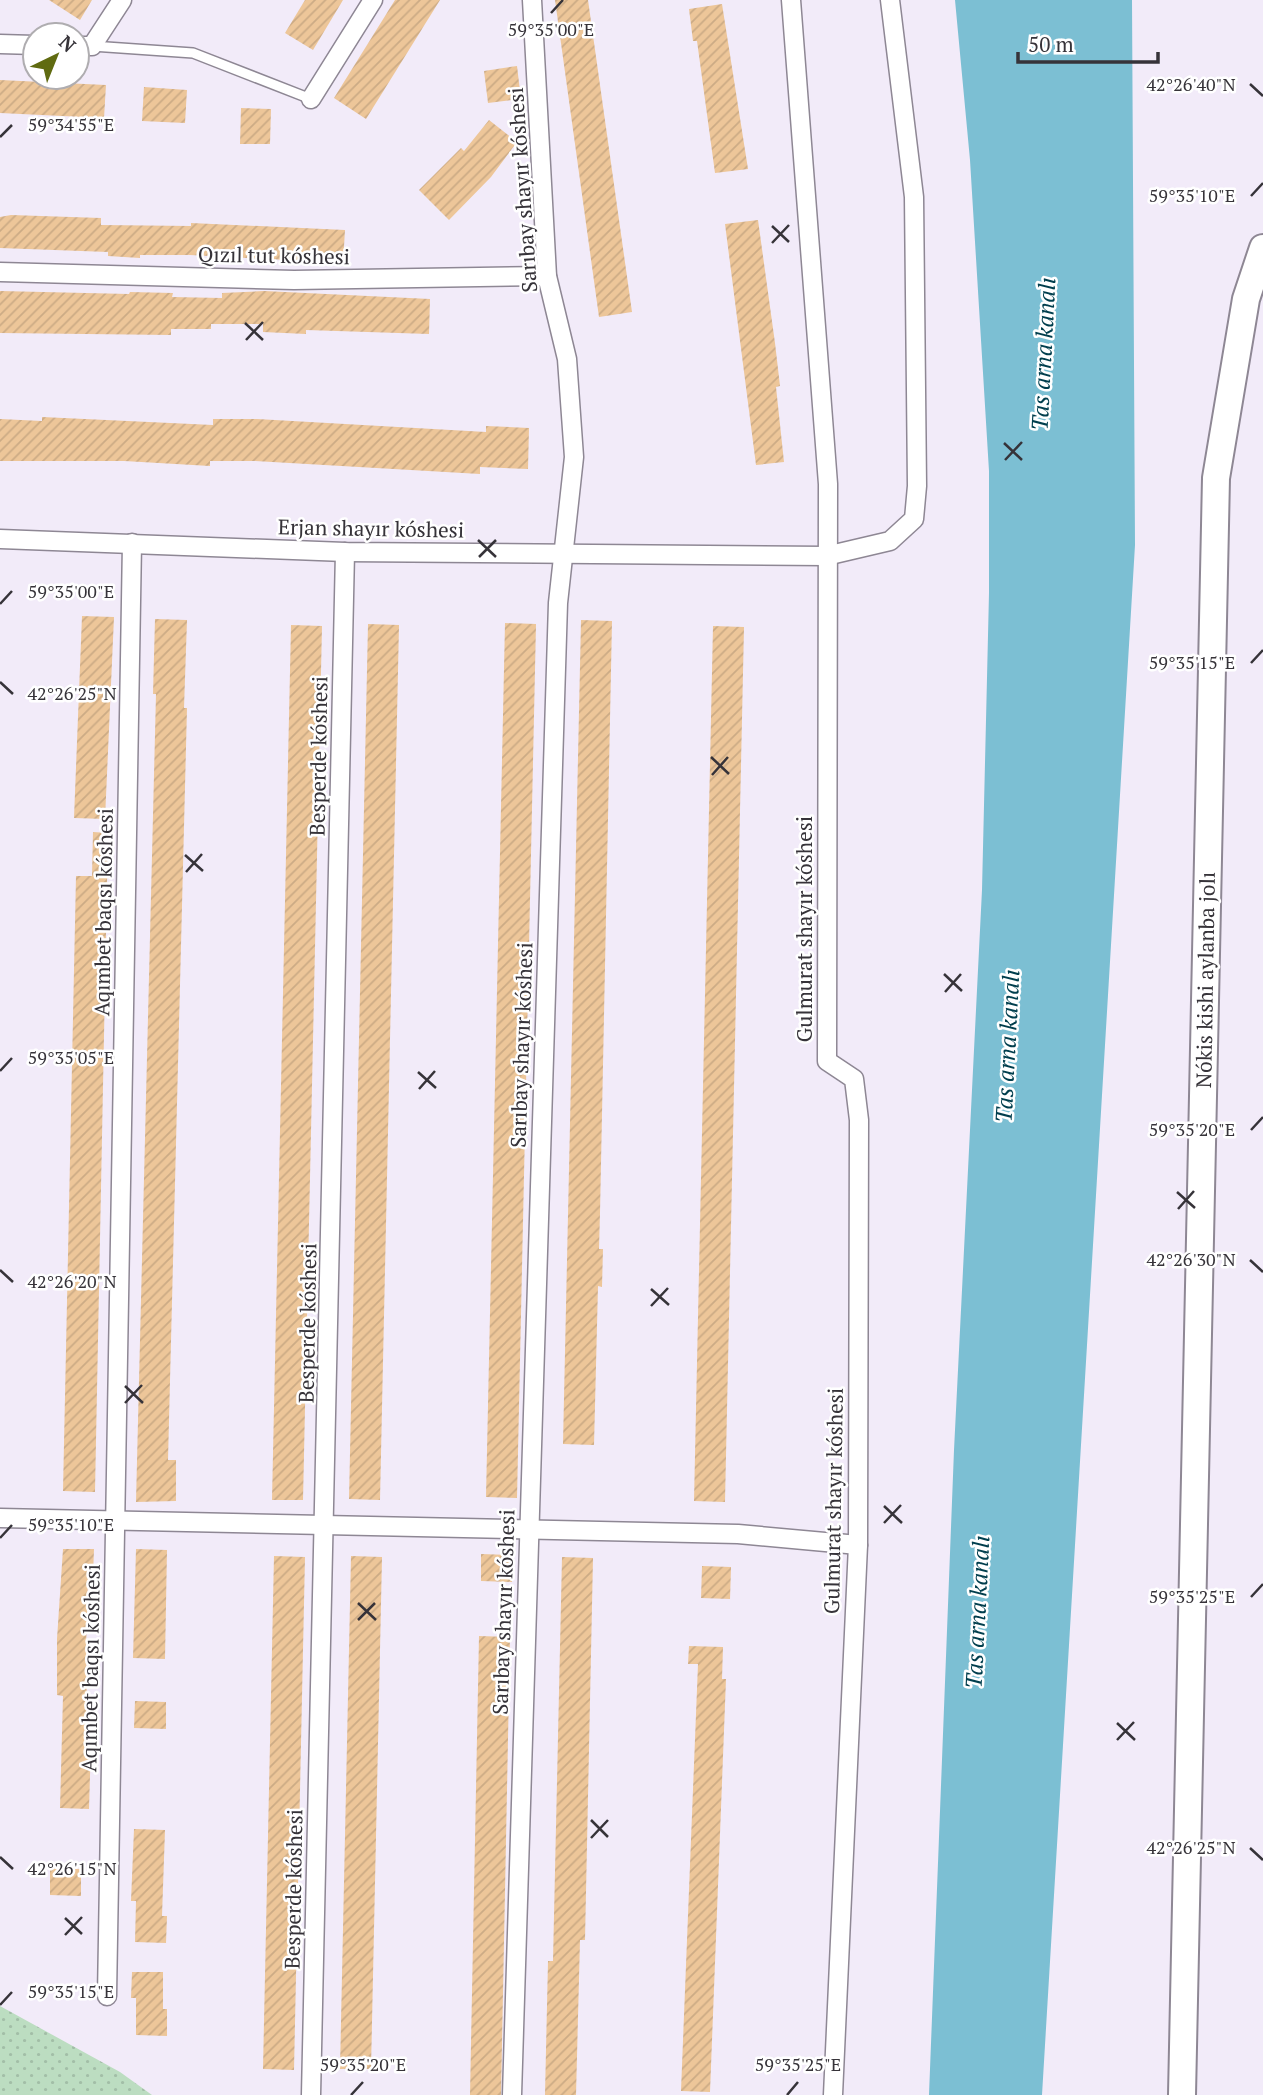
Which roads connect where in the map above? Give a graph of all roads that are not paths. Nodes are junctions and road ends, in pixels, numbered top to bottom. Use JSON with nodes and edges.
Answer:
{"nodes":[{"id":1,"x":122,"y":0,"type":"edge"},
{"id":2,"x":373,"y":0,"type":"edge"},
{"id":3,"x":532,"y":0,"type":"edge"},
{"id":4,"x":791,"y":0,"type":"edge"},
{"id":5,"x":890,"y":0,"type":"edge"},
{"id":6,"x":91,"y":39,"type":"edge"},
{"id":7,"x":0,"y":44,"type":"edge"},
{"id":8,"x":21,"y":45,"type":"edge"},
{"id":9,"x":91,"y":46,"type":"edge"},
{"id":10,"x":311,"y":99,"type":"joint"},
{"id":11,"x":1263,"y":248,"type":"edge"},
{"id":12,"x":0,"y":272,"type":"edge"},
{"id":13,"x":547,"y":276,"type":"junction"},
{"id":14,"x":0,"y":539,"type":"edge"},
{"id":15,"x":132,"y":543,"type":"junction"},
{"id":16,"x":345,"y":552,"type":"junction"},
{"id":17,"x":564,"y":555,"type":"junction"},
{"id":18,"x":826,"y":556,"type":"junction"},
{"id":19,"x":0,"y":1518,"type":"edge"},
{"id":20,"x":116,"y":1523,"type":"junction"},
{"id":21,"x":325,"y":1525,"type":"junction"},
{"id":22,"x":528,"y":1532,"type":"junction"},
{"id":23,"x":858,"y":1545,"type":"junction"},
{"id":24,"x":107,"y":1996,"type":"dead end"},
{"id":25,"x":311,"y":2095,"type":"edge"},
{"id":26,"x":512,"y":2095,"type":"edge"},
{"id":27,"x":833,"y":2095,"type":"edge"},
{"id":28,"x":1182,"y":2095,"type":"edge"}],
"edges":[{"from":1,"to":6,"type":"street"},
{"from":2,"to":10,"type":"street"},
{"from":3,"to":13,"type":"street","name":"Sarıbay shayır kóshesi"},
{"from":4,"to":18,"type":"street","name":"Gulmurat shayır kóshesi"},
{"from":5,"to":18,"type":"street","name":"Erjan shayır kóshesi"},
{"from":7,"to":8,"type":"street"},
{"from":9,"to":10,"type":"lane"},
{"from":11,"to":28,"type":"main road","name":"Nókis kishi aylanba jolı"},
{"from":12,"to":13,"type":"street","name":"Qızıl tut kóshesi"},
{"from":13,"to":17,"type":"street","name":"Sarıbay shayır kóshesi"},
{"from":14,"to":15,"type":"street","name":"Erjan shayır kóshesi"},
{"from":15,"to":16,"type":"street","name":"Erjan shayır kóshesi"},
{"from":15,"to":20,"type":"street","name":"Aqımbet baqsı kóshesi"},
{"from":16,"to":17,"type":"street","name":"Erjan shayır kóshesi"},
{"from":16,"to":21,"type":"street","name":"Besperde kóshesi"},
{"from":17,"to":18,"type":"street","name":"Erjan shayır kóshesi"},
{"from":17,"to":22,"type":"street","name":"Sarıbay shayır kóshesi"},
{"from":18,"to":23,"type":"street","name":"Gulmurat shayır kóshesi"},
{"from":19,"to":20,"type":"street"},
{"from":20,"to":21,"type":"street"},
{"from":20,"to":24,"type":"street","name":"Aqımbet baqsı kóshesi"},
{"from":21,"to":22,"type":"street"},
{"from":21,"to":25,"type":"street","name":"Besperde kóshesi"},
{"from":22,"to":23,"type":"street"},
{"from":22,"to":26,"type":"street","name":"Sarıbay shayır kóshesi"},
{"from":23,"to":27,"type":"street","name":"Gulmurat shayır kóshesi"}]}
